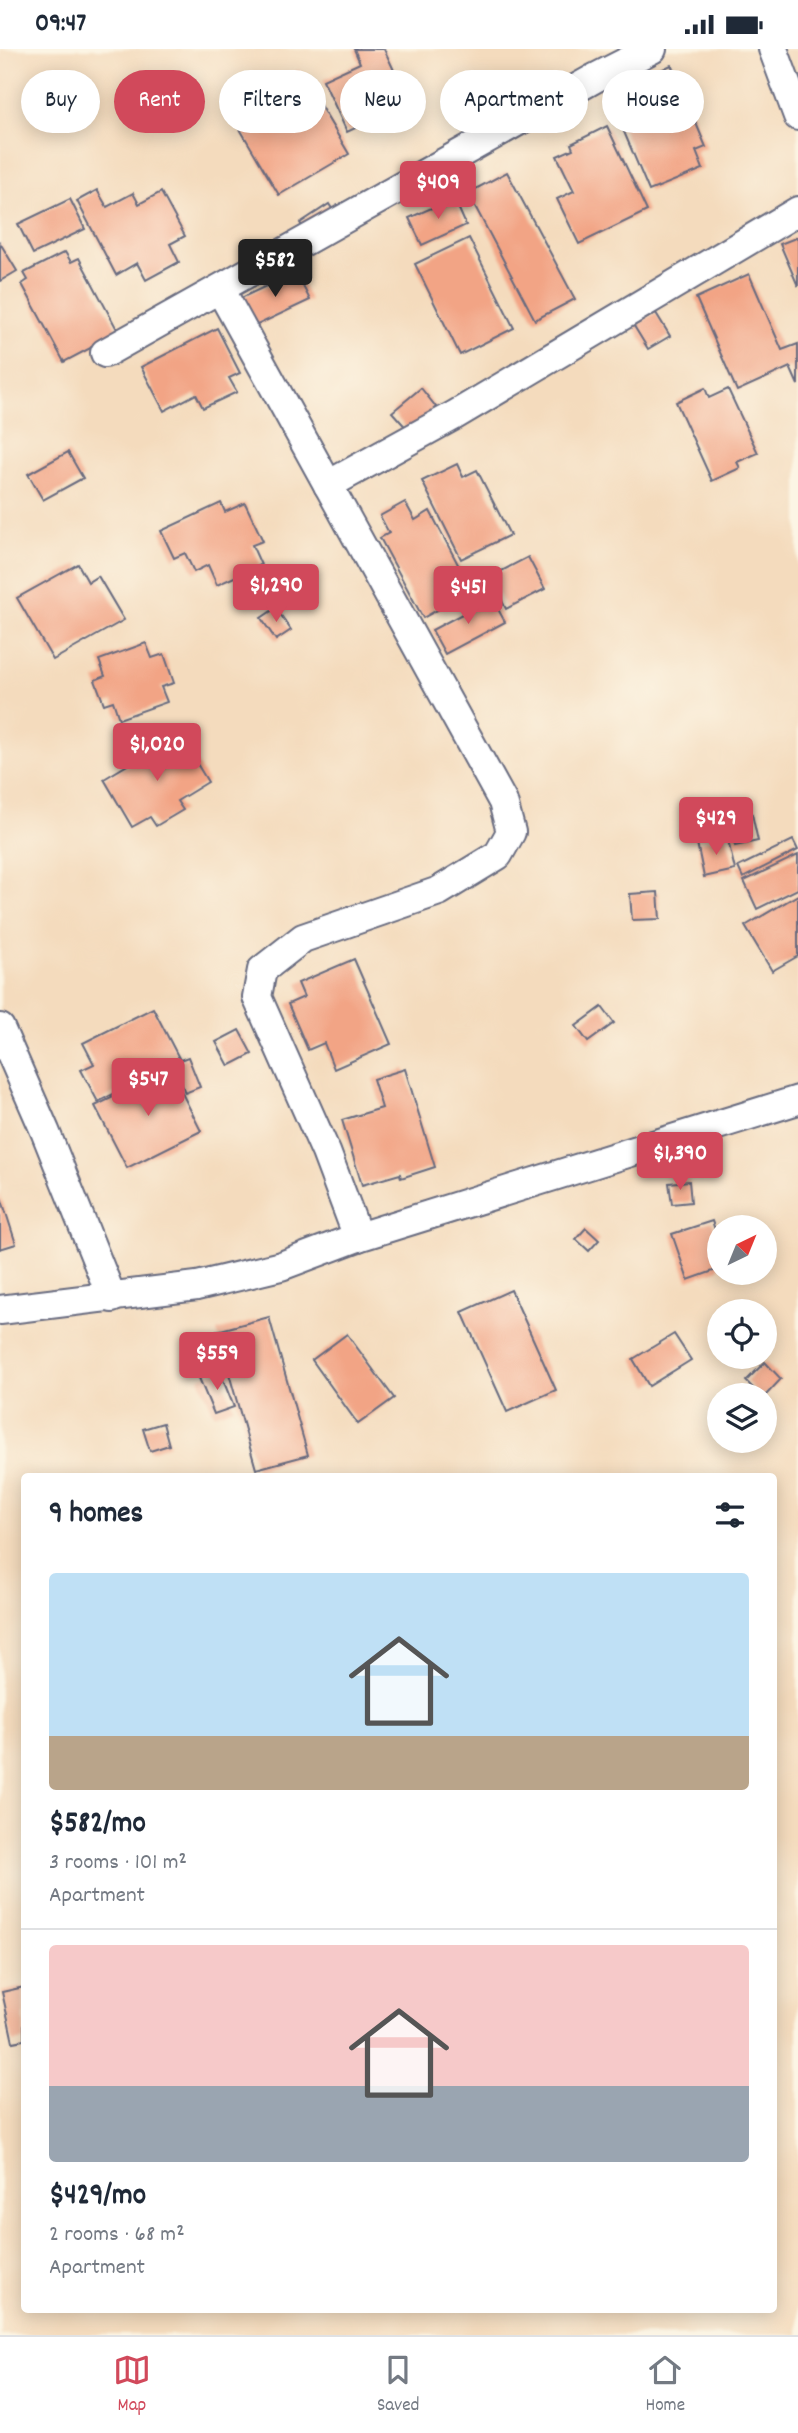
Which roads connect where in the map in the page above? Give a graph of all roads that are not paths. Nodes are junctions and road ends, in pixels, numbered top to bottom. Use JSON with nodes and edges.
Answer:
{"nodes":[{"id":1,"x":653,"y":49,"type":"edge"},
{"id":2,"x":773,"y":49,"type":"edge"},
{"id":3,"x":798,"y":117,"type":"edge"},
{"id":4,"x":798,"y":211,"type":"edge"},
{"id":5,"x":220,"y":289,"type":"junction"},
{"id":6,"x":105,"y":353,"type":"dead end"},
{"id":7,"x":328,"y":485,"type":"junction"},
{"id":8,"x":0,"y":1028,"type":"edge"},
{"id":9,"x":798,"y":1100,"type":"edge"},
{"id":10,"x":358,"y":1237,"type":"junction"},
{"id":11,"x":112,"y":1298,"type":"junction"},
{"id":12,"x":0,"y":1310,"type":"edge"}],
"edges":[{"from":1,"to":5,"type":"street"},
{"from":2,"to":3,"type":"street"},
{"from":4,"to":7,"type":"street"},
{"from":5,"to":6,"type":"street"},
{"from":5,"to":7,"type":"street"},
{"from":7,"to":10,"type":"street"},
{"from":8,"to":11,"type":"street"},
{"from":9,"to":10,"type":"street"},
{"from":10,"to":11,"type":"street"},
{"from":11,"to":12,"type":"street"}]}
